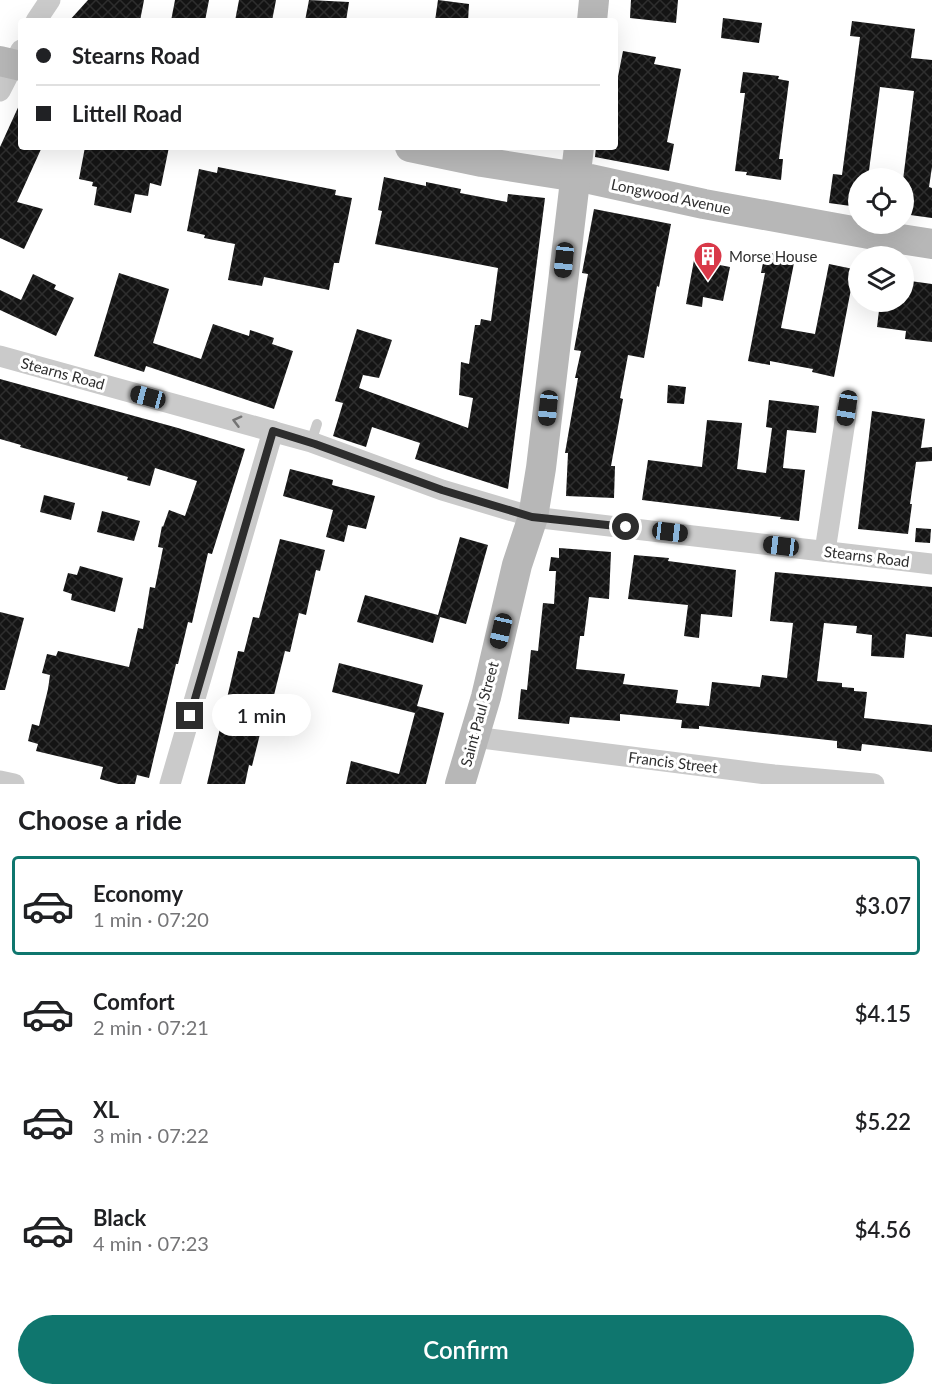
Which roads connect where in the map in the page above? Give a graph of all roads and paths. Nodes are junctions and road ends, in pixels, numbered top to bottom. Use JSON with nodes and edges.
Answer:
{"nodes":[{"id":1,"x":50,"y":0,"type":"edge"},
{"id":2,"x":594,"y":0,"type":"edge"},
{"id":3,"x":38,"y":18,"type":"edge"},
{"id":4,"x":592,"y":18,"type":"edge"},
{"id":5,"x":14,"y":60,"type":"edge"},
{"id":6,"x":0,"y":91,"type":"edge"},
{"id":7,"x":426,"y":150,"type":"edge"},
{"id":8,"x":579,"y":150,"type":"edge"},
{"id":9,"x":575,"y":177,"type":"junction"},
{"id":10,"x":932,"y":243,"type":"edge"},
{"id":11,"x":0,"y":356,"type":"edge"},
{"id":12,"x":847,"y":408,"type":"dead end"},
{"id":13,"x":273,"y":431,"type":"junction"},
{"id":14,"x":532,"y":517,"type":"junction"},
{"id":15,"x":825,"y":551,"type":"junction"},
{"id":16,"x":932,"y":564,"type":"edge"},
{"id":17,"x":474,"y":737,"type":"junction"},
{"id":18,"x":773,"y":779,"type":"edge"},
{"id":19,"x":0,"y":781,"type":"edge"},
{"id":20,"x":14,"y":784,"type":"edge"},
{"id":21,"x":170,"y":784,"type":"edge"},
{"id":22,"x":460,"y":784,"type":"edge"},
{"id":23,"x":874,"y":784,"type":"edge"}],
"edges":[{"from":1,"to":3,"type":"street"},
{"from":2,"to":4,"type":"main road"},
{"from":5,"to":6,"type":"street"},
{"from":7,"to":9,"type":"main road","name":"Longwood Avenue"},
{"from":8,"to":9,"type":"main road","name":"Saint Paul Street"},
{"from":9,"to":10,"type":"main road","name":"Longwood Avenue"},
{"from":9,"to":14,"type":"main road","name":"Saint Paul Street"},
{"from":13,"to":11,"type":"street","name":"Stearns Road","one_way":true},
{"from":12,"to":15,"type":"street"},
{"from":13,"to":14,"type":"street","name":"Stearns Road"},
{"from":13,"to":21,"type":"street"},
{"from":14,"to":15,"type":"street","name":"Stearns Road"},
{"from":14,"to":17,"type":"main road","name":"Saint Paul Street"},
{"from":15,"to":16,"type":"street","name":"Stearns Road"},
{"from":17,"to":18,"type":"street","name":"Francis Street"},
{"from":17,"to":22,"type":"main road","name":"Saint Paul Street"},
{"from":18,"to":23,"type":"street","name":"Francis Street"},
{"from":19,"to":20,"type":"street"}]}
